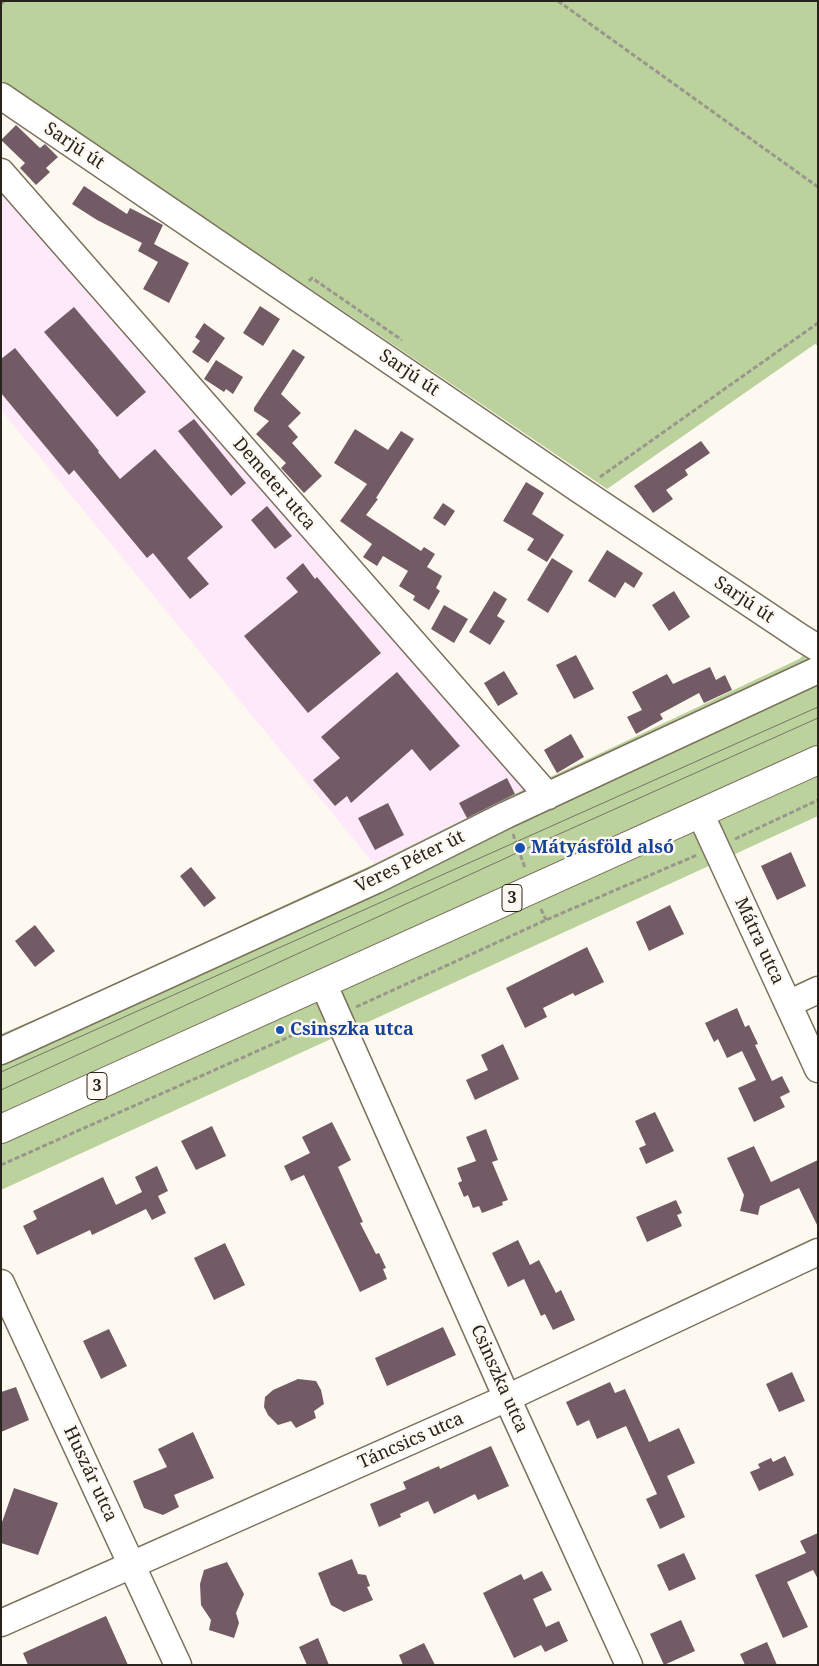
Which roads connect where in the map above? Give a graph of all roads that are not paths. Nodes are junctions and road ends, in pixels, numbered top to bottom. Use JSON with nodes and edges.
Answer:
{"nodes":[{"id":1,"x":1,"y":96,"type":"edge"},
{"id":2,"x":1,"y":172,"type":"edge"},
{"id":3,"x":818,"y":648,"type":"edge"},
{"id":4,"x":818,"y":670,"type":"edge"},
{"id":5,"x":818,"y":760,"type":"edge"},
{"id":6,"x":548,"y":796,"type":"junction"},
{"id":7,"x":700,"y":813,"type":"junction"},
{"id":8,"x":323,"y":983,"type":"junction"},
{"id":9,"x":818,"y":990,"type":"edge"},
{"id":10,"x":788,"y":1004,"type":"junction"},
{"id":11,"x":1,"y":1051,"type":"edge"},
{"id":12,"x":818,"y":1069,"type":"edge"},
{"id":13,"x":1,"y":1129,"type":"edge"},
{"id":14,"x":818,"y":1252,"type":"edge"},
{"id":15,"x":1,"y":1283,"type":"edge"},
{"id":16,"x":507,"y":1398,"type":"junction"},
{"id":17,"x":132,"y":1564,"type":"junction"},
{"id":18,"x":1,"y":1623,"type":"edge"},
{"id":19,"x":178,"y":1665,"type":"edge"},
{"id":20,"x":629,"y":1665,"type":"edge"}],
"edges":[{"from":1,"to":3,"type":"street","name":"Sarjú út"},
{"from":2,"to":6,"type":"street","name":"Demeter utca"},
{"from":4,"to":6,"type":"street","name":"Veres Péter út"},
{"from":5,"to":7,"type":"main road","number":"3"},
{"from":6,"to":11,"type":"street","name":"Veres Péter út"},
{"from":7,"to":8,"type":"main road","number":"3"},
{"from":7,"to":10,"type":"street","name":"Mátra utca"},
{"from":8,"to":13,"type":"main road","number":"3"},
{"from":8,"to":16,"type":"street","name":"Csinszka utca"},
{"from":9,"to":10,"type":"street"},
{"from":10,"to":12,"type":"street","name":"Mátra utca"},
{"from":14,"to":16,"type":"street","name":"Táncsics utca"},
{"from":15,"to":17,"type":"street","name":"Huszár utca"},
{"from":16,"to":17,"type":"street","name":"Táncsics utca"},
{"from":16,"to":20,"type":"street","name":"Csinszka utca"},
{"from":17,"to":18,"type":"street","name":"Táncsics utca"},
{"from":17,"to":19,"type":"street","name":"Huszár utca"}]}
